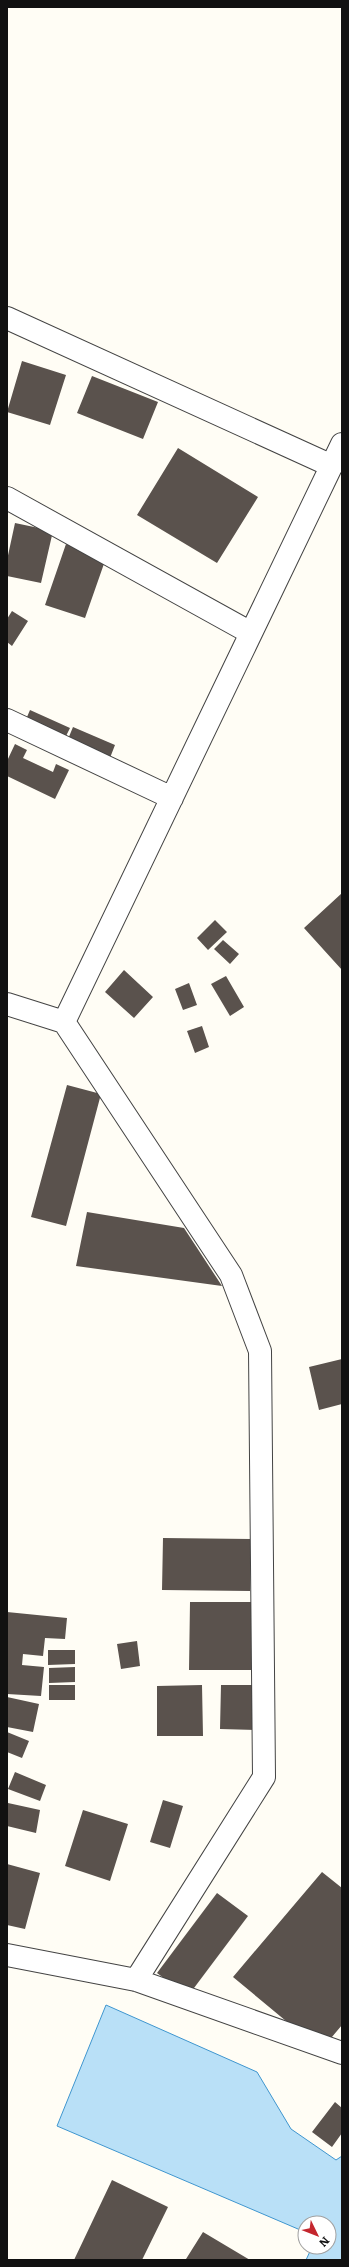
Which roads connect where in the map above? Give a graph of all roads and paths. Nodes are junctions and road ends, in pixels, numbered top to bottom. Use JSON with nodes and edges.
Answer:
{"nodes":[{"id":1,"x":7,"y":318,"type":"edge"},
{"id":2,"x":342,"y":444,"type":"edge"},
{"id":3,"x":332,"y":466,"type":"junction"},
{"id":4,"x":7,"y":498,"type":"edge"},
{"id":5,"x":251,"y":633,"type":"junction"},
{"id":6,"x":7,"y":720,"type":"edge"},
{"id":7,"x":172,"y":798,"type":"junction"},
{"id":8,"x":7,"y":1004,"type":"edge"},
{"id":9,"x":64,"y":1022,"type":"junction"},
{"id":10,"x":7,"y":1955,"type":"edge"},
{"id":11,"x":136,"y":1980,"type":"junction"},
{"id":12,"x":342,"y":2053,"type":"edge"}],
"edges":[{"from":1,"to":3,"type":"street"},
{"from":2,"to":3,"type":"street"},
{"from":3,"to":5,"type":"street"},
{"from":4,"to":5,"type":"street"},
{"from":5,"to":7,"type":"street"},
{"from":6,"to":7,"type":"street"},
{"from":7,"to":9,"type":"street"},
{"from":8,"to":9,"type":"street"},
{"from":9,"to":11,"type":"street"},
{"from":10,"to":11,"type":"street"},
{"from":11,"to":12,"type":"street"}]}
